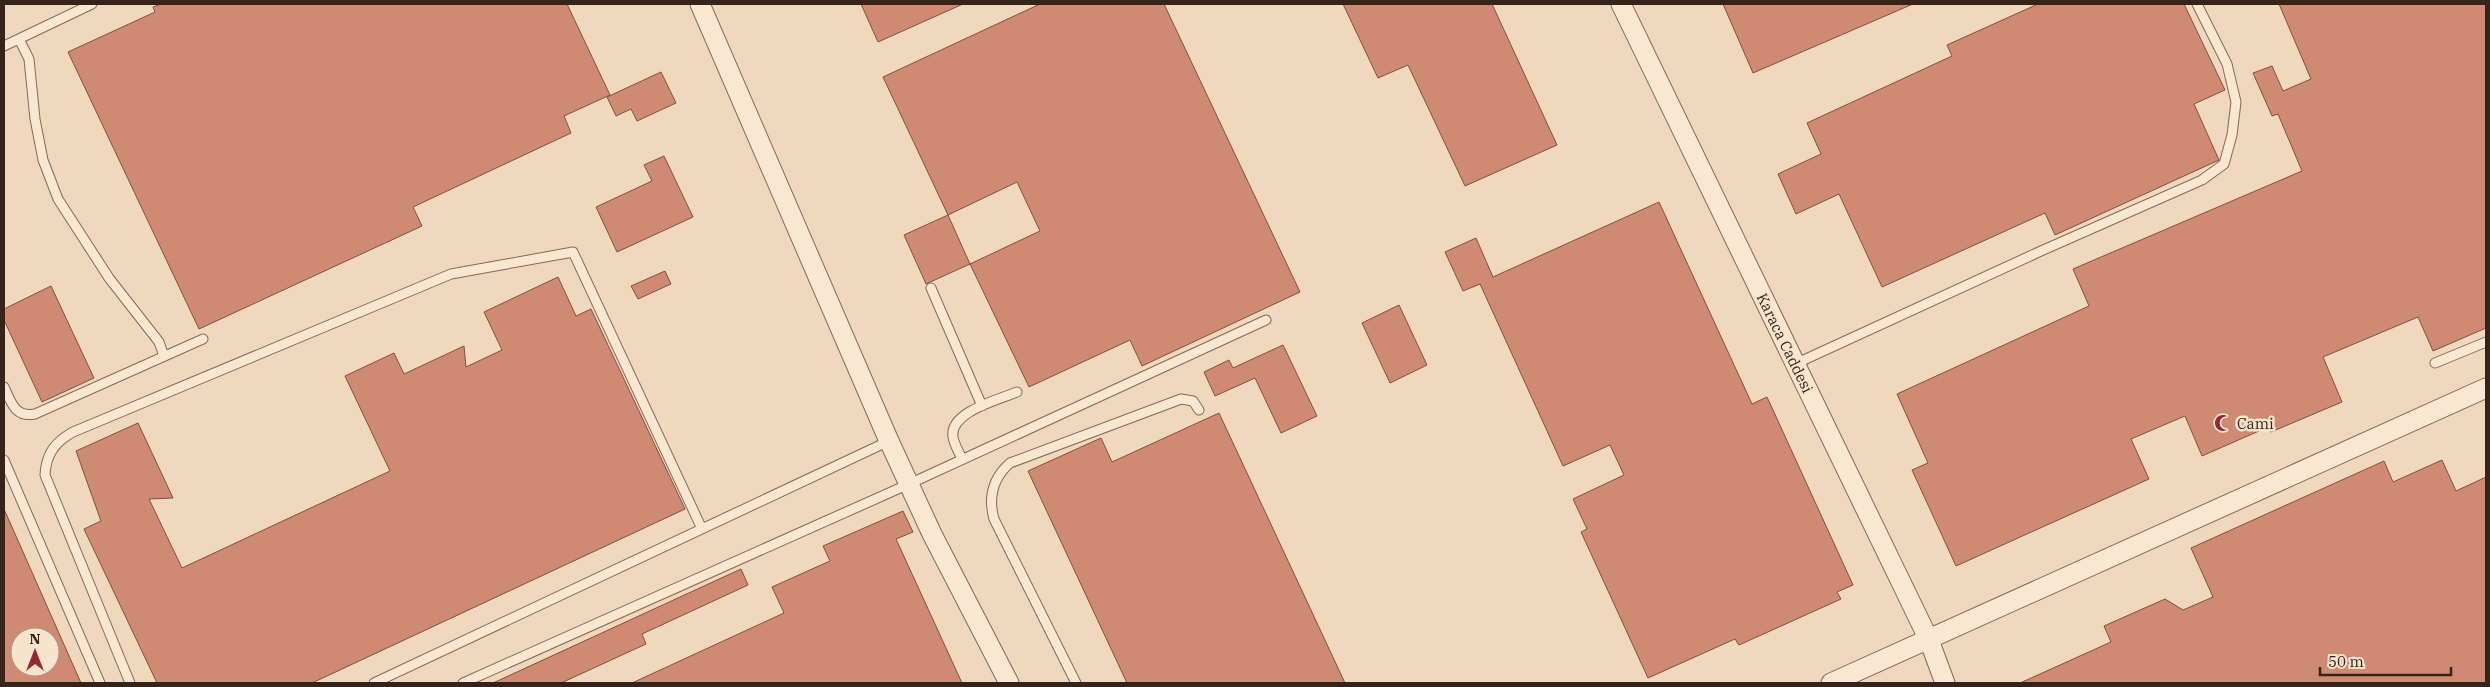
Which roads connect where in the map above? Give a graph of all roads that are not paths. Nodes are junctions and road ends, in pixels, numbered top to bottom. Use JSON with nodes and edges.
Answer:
{"nodes":[{"id":1,"x":92,"y":4,"type":"edge"},
{"id":2,"x":700,"y":4,"type":"edge"},
{"id":3,"x":1621,"y":4,"type":"edge"},
{"id":4,"x":2197,"y":4,"type":"edge"},
{"id":5,"x":20,"y":39,"type":"junction"},
{"id":6,"x":4,"y":46,"type":"edge"},
{"id":7,"x":931,"y":288,"type":"dead end"},
{"id":8,"x":1266,"y":320,"type":"dead end"},
{"id":9,"x":203,"y":338,"type":"dead end"},
{"id":10,"x":2486,"y":342,"type":"edge"},
{"id":11,"x":164,"y":356,"type":"junction"},
{"id":12,"x":2436,"y":363,"type":"dead end"},
{"id":13,"x":1795,"y":364,"type":"junction"},
{"id":14,"x":4,"y":387,"type":"edge"},
{"id":15,"x":2486,"y":388,"type":"edge"},
{"id":16,"x":1017,"y":392,"type":"dead end"},
{"id":17,"x":982,"y":406,"type":"junction"},
{"id":18,"x":1199,"y":410,"type":"dead end"},
{"id":19,"x":889,"y":441,"type":"junction"},
{"id":20,"x":962,"y":459,"type":"junction"},
{"id":21,"x":4,"y":460,"type":"edge"},
{"id":22,"x":6,"y":470,"type":"edge"},
{"id":23,"x":909,"y":484,"type":"junction"},
{"id":24,"x":702,"y":529,"type":"junction"},
{"id":25,"x":1929,"y":640,"type":"junction"},
{"id":26,"x":100,"y":683,"type":"edge"},
{"id":27,"x":130,"y":683,"type":"edge"},
{"id":28,"x":374,"y":683,"type":"edge"},
{"id":29,"x":463,"y":683,"type":"edge"},
{"id":30,"x":1009,"y":683,"type":"edge"},
{"id":31,"x":1076,"y":683,"type":"edge"},
{"id":32,"x":1831,"y":683,"type":"edge"},
{"id":33,"x":1945,"y":683,"type":"edge"}],
"edges":[{"from":1,"to":5,"type":"lane"},
{"from":2,"to":19,"type":"street"},
{"from":3,"to":13,"type":"street","name":"Karaca Caddesi"},
{"from":4,"to":13,"type":"lane"},
{"from":5,"to":6,"type":"lane"},
{"from":5,"to":11,"type":"lane"},
{"from":7,"to":17,"type":"lane"},
{"from":8,"to":20,"type":"lane"},
{"from":9,"to":11,"type":"lane"},
{"from":10,"to":12,"type":"lane"},
{"from":11,"to":14,"type":"lane"},
{"from":13,"to":25,"type":"street","name":"Karaca Caddesi"},
{"from":15,"to":25,"type":"street"},
{"from":16,"to":17,"type":"lane"},
{"from":17,"to":20,"type":"lane"},
{"from":18,"to":31,"type":"lane"},
{"from":19,"to":23,"type":"street"},
{"from":19,"to":24,"type":"lane"},
{"from":20,"to":23,"type":"lane"},
{"from":21,"to":22,"type":"lane"},
{"from":22,"to":26,"type":"lane"},
{"from":23,"to":29,"type":"lane"},
{"from":23,"to":30,"type":"street"},
{"from":24,"to":27,"type":"lane"},
{"from":24,"to":28,"type":"lane"},
{"from":25,"to":32,"type":"street"},
{"from":25,"to":33,"type":"street","name":"Karaca Caddesi"}]}
